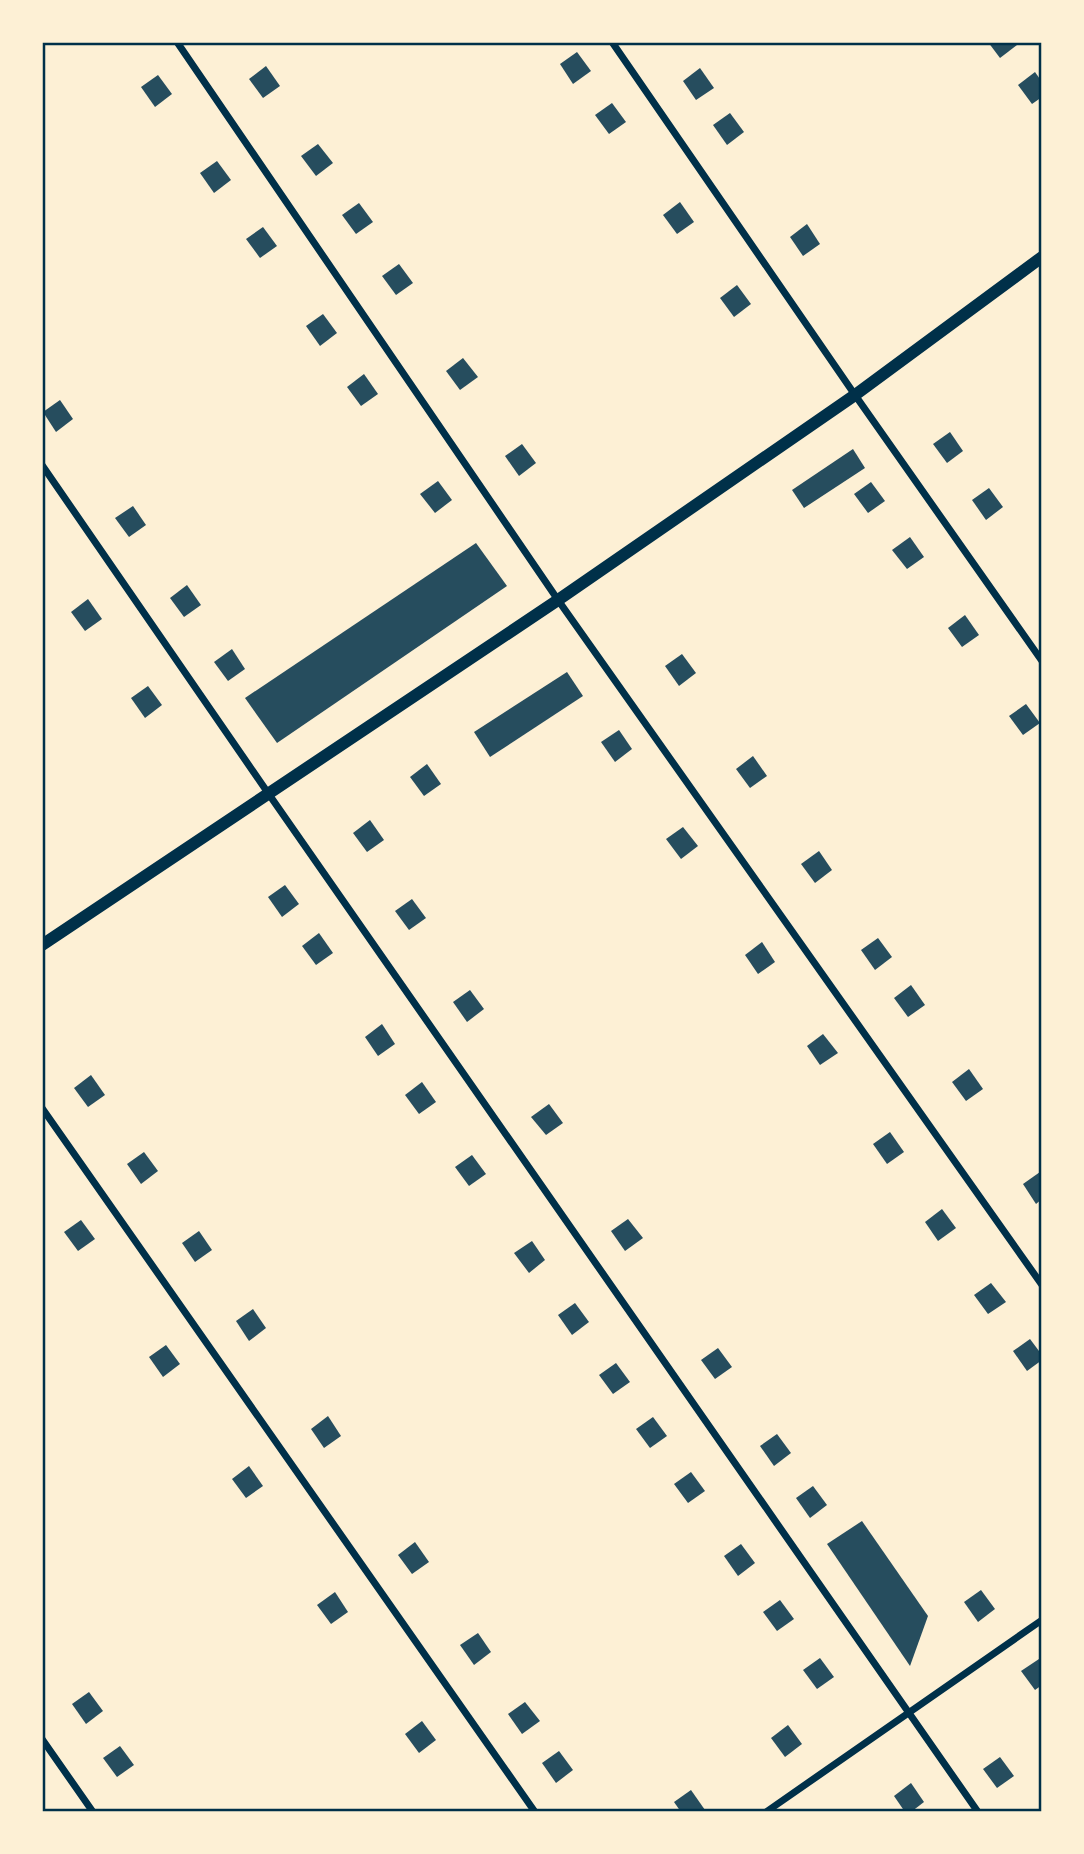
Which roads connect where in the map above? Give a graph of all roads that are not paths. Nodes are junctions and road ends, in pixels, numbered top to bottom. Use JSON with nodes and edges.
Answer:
{"nodes":[{"id":1,"x":177,"y":42,"type":"edge"},
{"id":2,"x":612,"y":42,"type":"edge"},
{"id":3,"x":1042,"y":257,"type":"edge"},
{"id":4,"x":855,"y":395,"type":"junction"},
{"id":5,"x":42,"y":465,"type":"edge"},
{"id":6,"x":558,"y":600,"type":"junction"},
{"id":7,"x":1042,"y":662,"type":"edge"},
{"id":8,"x":268,"y":793,"type":"junction"},
{"id":9,"x":42,"y":945,"type":"edge"},
{"id":10,"x":42,"y":1108,"type":"edge"},
{"id":11,"x":1042,"y":1285,"type":"edge"},
{"id":12,"x":1042,"y":1620,"type":"edge"},
{"id":13,"x":909,"y":1712,"type":"junction"},
{"id":14,"x":42,"y":1739,"type":"edge"},
{"id":15,"x":93,"y":1812,"type":"edge"},
{"id":16,"x":535,"y":1812,"type":"edge"},
{"id":17,"x":766,"y":1812,"type":"edge"},
{"id":18,"x":978,"y":1812,"type":"edge"}],
"edges":[{"from":1,"to":6,"type":"street"},
{"from":2,"to":4,"type":"street"},
{"from":3,"to":4,"type":"street"},
{"from":4,"to":6,"type":"street"},
{"from":4,"to":7,"type":"street"},
{"from":5,"to":8,"type":"street"},
{"from":6,"to":8,"type":"street"},
{"from":6,"to":11,"type":"street"},
{"from":8,"to":9,"type":"street"},
{"from":8,"to":13,"type":"street"},
{"from":10,"to":16,"type":"street"},
{"from":12,"to":13,"type":"street"},
{"from":13,"to":17,"type":"street"},
{"from":13,"to":18,"type":"street"},
{"from":14,"to":15,"type":"street"}]}
